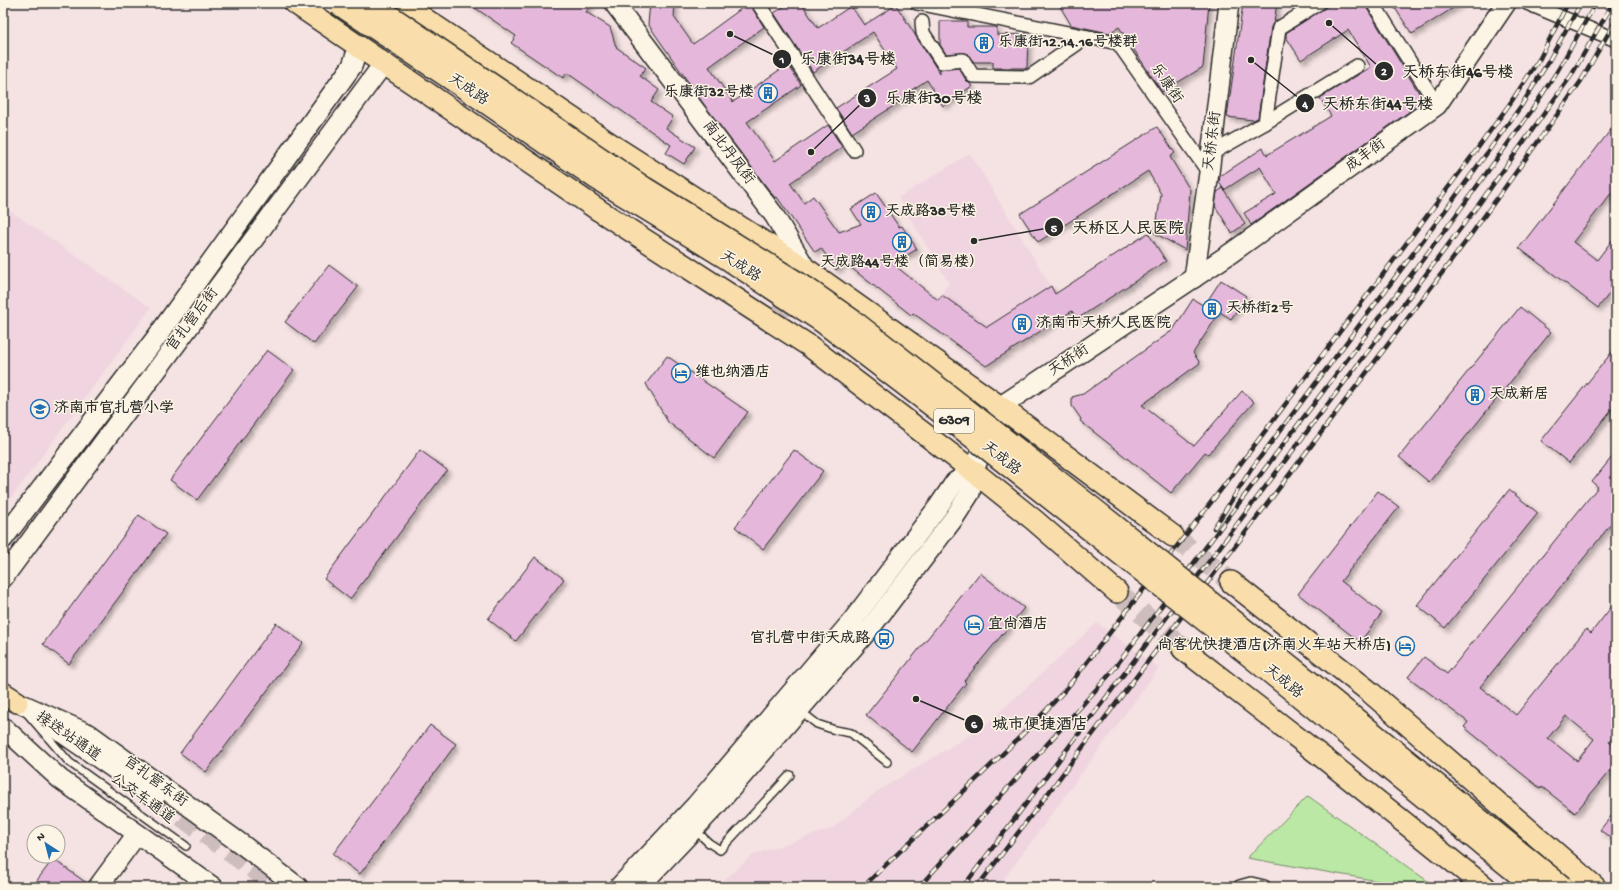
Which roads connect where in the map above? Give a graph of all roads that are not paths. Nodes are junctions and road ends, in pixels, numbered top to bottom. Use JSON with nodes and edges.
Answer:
{"nodes":[{"id":1,"x":295,"y":3,"type":"edge"},
{"id":2,"x":338,"y":3,"type":"edge"},
{"id":3,"x":370,"y":3,"type":"edge"},
{"id":4,"x":401,"y":3,"type":"edge"},
{"id":5,"x":614,"y":3,"type":"edge"},
{"id":6,"x":758,"y":3,"type":"edge"},
{"id":7,"x":917,"y":3,"type":"edge"},
{"id":8,"x":1229,"y":3,"type":"edge"},
{"id":9,"x":1319,"y":3,"type":"edge"},
{"id":10,"x":1373,"y":3,"type":"edge"},
{"id":11,"x":1506,"y":3,"type":"edge"},
{"id":12,"x":1528,"y":3,"type":"edge"},
{"id":13,"x":922,"y":22,"type":"dead end"},
{"id":14,"x":1086,"y":37,"type":"junction"},
{"id":15,"x":1616,"y":40,"type":"edge"},
{"id":16,"x":359,"y":46,"type":"junction"},
{"id":17,"x":384,"y":63,"type":"junction"},
{"id":18,"x":1357,"y":66,"type":"dead end"},
{"id":19,"x":1437,"y":105,"type":"junction"},
{"id":20,"x":1265,"y":122,"type":"junction"},
{"id":21,"x":854,"y":150,"type":"dead end"},
{"id":22,"x":1212,"y":153,"type":"junction"},
{"id":23,"x":1209,"y":173,"type":"junction"},
{"id":24,"x":806,"y":269,"type":"junction"},
{"id":25,"x":1194,"y":278,"type":"junction"},
{"id":26,"x":1002,"y":408,"type":"junction"},
{"id":27,"x":973,"y":471,"type":"junction"},
{"id":28,"x":1173,"y":536,"type":"tunnel mouth"},
{"id":29,"x":3,"y":538,"type":"edge"},
{"id":30,"x":3,"y":578,"type":"edge"},
{"id":31,"x":1231,"y":582,"type":"tunnel mouth"},
{"id":32,"x":1117,"y":592,"type":"tunnel mouth"},
{"id":33,"x":1183,"y":648,"type":"tunnel mouth"},
{"id":34,"x":10,"y":698,"type":"edge"},
{"id":35,"x":799,"y":710,"type":"junction"},
{"id":36,"x":3,"y":727,"type":"edge"},
{"id":37,"x":887,"y":762,"type":"dead end"},
{"id":38,"x":790,"y":776,"type":"dead end"},
{"id":39,"x":158,"y":800,"type":"tunnel mouth"},
{"id":40,"x":694,"y":829,"type":"junction"},
{"id":41,"x":137,"y":834,"type":"junction"},
{"id":42,"x":186,"y":846,"type":"dead end"},
{"id":43,"x":98,"y":887,"type":"edge"},
{"id":44,"x":213,"y":887,"type":"edge"},
{"id":45,"x":298,"y":887,"type":"edge"},
{"id":46,"x":619,"y":887,"type":"edge"},
{"id":47,"x":639,"y":887,"type":"edge"},
{"id":48,"x":1240,"y":887,"type":"edge"},
{"id":49,"x":1264,"y":887,"type":"edge"},
{"id":50,"x":1486,"y":887,"type":"edge"},
{"id":51,"x":1535,"y":887,"type":"edge"},
{"id":52,"x":1562,"y":887,"type":"edge"},
{"id":53,"x":1595,"y":887,"type":"edge"}],
"edges":[{"from":1,"to":16,"type":"main road","name":"天成路"},
{"from":2,"to":51,"type":"highway","name":"天成路","number":"G309","bridge":true},
{"from":3,"to":52,"type":"highway","name":"天成路","number":"G309","bridge":true},
{"from":4,"to":24,"type":"main road"},
{"from":5,"to":24,"type":"street","name":"南北丹凤街"},
{"from":6,"to":21,"type":"street"},
{"from":7,"to":14,"type":"street","name":"乐康街"},
{"from":8,"to":22,"type":"street","name":"天桥东街"},
{"from":9,"to":20,"type":"street"},
{"from":10,"to":19,"type":"street"},
{"from":11,"to":19,"type":"street","name":"成丰街"},
{"from":12,"to":15,"type":"street"},
{"from":13,"to":14,"type":"street"},
{"from":14,"to":23,"type":"street","name":"乐康街"},
{"from":16,"to":17,"type":"main road","name":"天成路"},
{"from":16,"to":29,"type":"street","name":"官扎营后街"},
{"from":17,"to":27,"type":"main road","name":"天成路"},
{"from":17,"to":30,"type":"street","name":"官扎营后街"},
{"from":18,"to":20,"type":"street"},
{"from":19,"to":25,"type":"street","name":"成丰街"},
{"from":20,"to":22,"type":"street"},
{"from":22,"to":23,"type":"street","name":"天桥东街"},
{"from":23,"to":25,"type":"street","name":"天桥东街"},
{"from":24,"to":26,"type":"main road"},
{"from":25,"to":26,"type":"street","name":"天桥街"},
{"from":26,"to":27,"type":"street","name":"天桥街"},
{"from":26,"to":28,"type":"main road"},
{"from":27,"to":32,"type":"main road","name":"天成路"},
{"from":27,"to":35,"type":"street","name":"天桥街"},
{"from":27,"to":46,"type":"street"},
{"from":31,"to":53,"type":"main road"},
{"from":33,"to":50,"type":"main road"},
{"from":34,"to":39,"type":"street","name":"接送站通道"},
{"from":34,"to":42,"type":"lane","name":"公交车通道"},
{"from":34,"to":45,"type":"street","name":"官扎营东街"},
{"from":35,"to":37,"type":"lane"},
{"from":35,"to":40,"type":"street","name":"天桥街"},
{"from":36,"to":41,"type":"street"},
{"from":38,"to":40,"type":"lane"},
{"from":40,"to":47,"type":"street","name":"天桥街"},
{"from":41,"to":43,"type":"street"},
{"from":41,"to":44,"type":"street"},
{"from":48,"to":49,"type":"street"}]}
